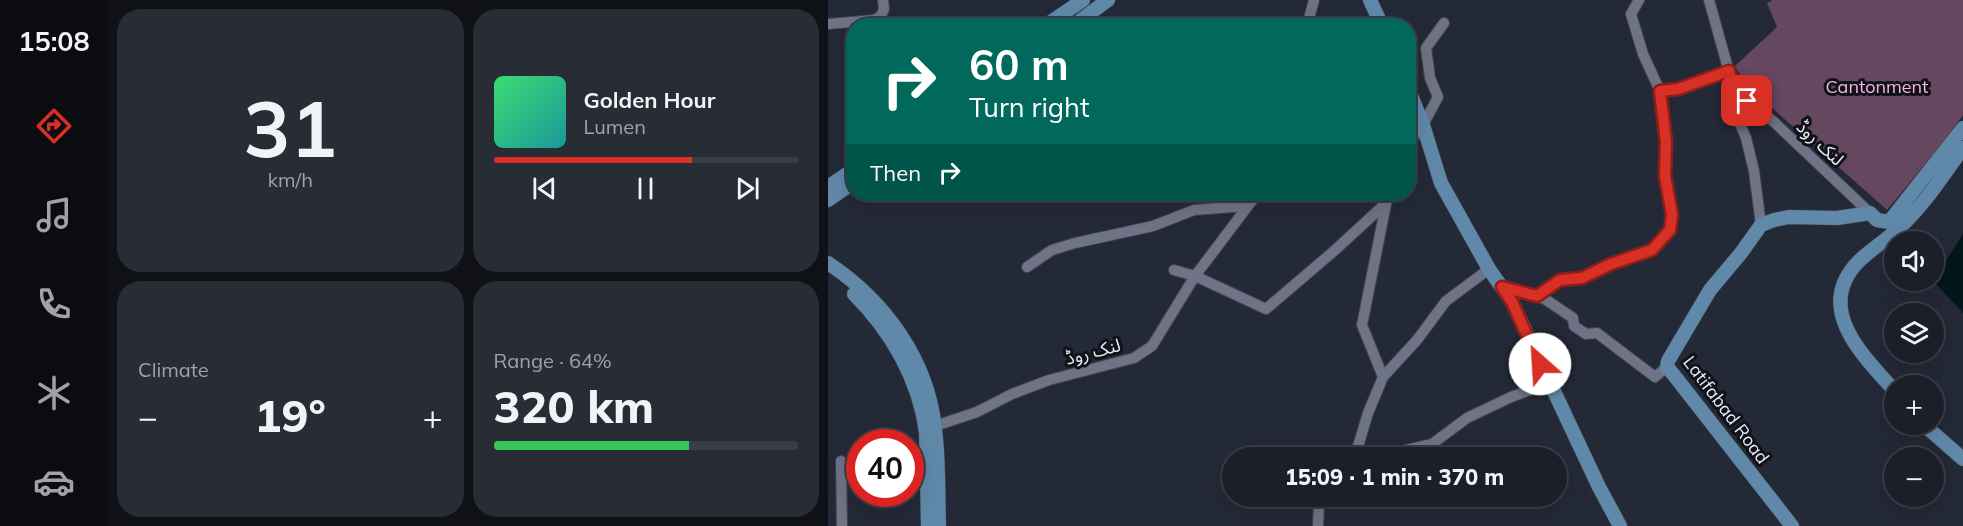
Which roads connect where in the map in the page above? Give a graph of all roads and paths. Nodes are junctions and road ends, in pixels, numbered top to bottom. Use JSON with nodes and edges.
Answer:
{"nodes":[{"id":1,"x":883,"y":0,"type":"edge"},
{"id":2,"x":1083,"y":0,"type":"edge"},
{"id":3,"x":1108,"y":0,"type":"edge"},
{"id":4,"x":1314,"y":0,"type":"edge"},
{"id":5,"x":1370,"y":0,"type":"edge"},
{"id":6,"x":1639,"y":0,"type":"edge"},
{"id":7,"x":1708,"y":0,"type":"edge"},
{"id":8,"x":878,"y":18,"type":"edge"},
{"id":9,"x":1057,"y":18,"type":"edge"},
{"id":10,"x":1083,"y":18,"type":"edge"},
{"id":11,"x":1309,"y":18,"type":"edge"},
{"id":12,"x":1378,"y":18,"type":"edge"},
{"id":13,"x":846,"y":22,"type":"edge"},
{"id":14,"x":1444,"y":23,"type":"dead end"},
{"id":15,"x":828,"y":24,"type":"edge"},
{"id":16,"x":1729,"y":71,"type":"junction"},
{"id":17,"x":1734,"y":90,"type":"junction"},
{"id":18,"x":1660,"y":91,"type":"junction"},
{"id":19,"x":1416,"y":108,"type":"edge"},
{"id":20,"x":1423,"y":125,"type":"junction"},
{"id":21,"x":1963,"y":128,"type":"edge"},
{"id":22,"x":1416,"y":134,"type":"edge"},
{"id":23,"x":1963,"y":148,"type":"edge"},
{"id":24,"x":846,"y":166,"type":"edge"},
{"id":25,"x":828,"y":178,"type":"edge"},
{"id":26,"x":846,"y":178,"type":"edge"},
{"id":27,"x":846,"y":187,"type":"edge"},
{"id":28,"x":829,"y":197,"type":"edge"},
{"id":29,"x":1251,"y":201,"type":"edge"},
{"id":30,"x":1385,"y":201,"type":"edge"},
{"id":31,"x":1384,"y":205,"type":"junction"},
{"id":32,"x":1246,"y":206,"type":"junction"},
{"id":33,"x":1870,"y":213,"type":"junction"},
{"id":34,"x":1761,"y":225,"type":"junction"},
{"id":35,"x":828,"y":263,"type":"edge"},
{"id":36,"x":1027,"y":267,"type":"dead end"},
{"id":37,"x":1489,"y":269,"type":"junction"},
{"id":38,"x":1174,"y":270,"type":"dead end"},
{"id":39,"x":828,"y":274,"type":"edge"},
{"id":40,"x":1195,"y":276,"type":"junction"},
{"id":41,"x":1502,"y":287,"type":"junction"},
{"id":42,"x":1537,"y":296,"type":"junction"},
{"id":43,"x":1667,"y":367,"type":"junction"},
{"id":44,"x":1383,"y":377,"type":"junction"},
{"id":45,"x":1884,"y":378,"type":"edge"},
{"id":46,"x":1549,"y":382,"type":"junction"},
{"id":47,"x":935,"y":426,"type":"junction"},
{"id":48,"x":1936,"y":435,"type":"edge"},
{"id":49,"x":1357,"y":447,"type":"edge"},
{"id":50,"x":1419,"y":447,"type":"edge"},
{"id":51,"x":1963,"y":459,"type":"edge"},
{"id":52,"x":841,"y":461,"type":"dead end"},
{"id":53,"x":1319,"y":507,"type":"edge"},
{"id":54,"x":842,"y":526,"type":"edge"},
{"id":55,"x":928,"y":526,"type":"edge"},
{"id":56,"x":939,"y":526,"type":"edge"},
{"id":57,"x":1318,"y":526,"type":"edge"},
{"id":58,"x":1620,"y":526,"type":"edge"},
{"id":59,"x":1792,"y":526,"type":"edge"}],
"edges":[{"from":1,"to":8,"type":"street"},
{"from":2,"to":9,"type":"street"},
{"from":3,"to":10,"type":"street"},
{"from":4,"to":11,"type":"street"},
{"from":5,"to":12,"type":"street"},
{"from":6,"to":18,"type":"street"},
{"from":7,"to":16,"type":"street"},
{"from":13,"to":15,"type":"street"},
{"from":14,"to":20,"type":"street"},
{"from":16,"to":17,"type":"street"},
{"from":16,"to":18,"type":"street"},
{"from":17,"to":33,"type":"street","name":"لنک روڈ"},
{"from":17,"to":34,"type":"street"},
{"from":18,"to":42,"type":"street"},
{"from":19,"to":20,"type":"street"},
{"from":20,"to":22,"type":"street"},
{"from":20,"to":37,"type":"street"},
{"from":21,"to":33,"type":"street"},
{"from":23,"to":45,"type":"street"},
{"from":24,"to":25,"type":"street"},
{"from":26,"to":28,"type":"street"},
{"from":27,"to":28,"type":"street"},
{"from":29,"to":32,"type":"street","name":"لنک روڈ"},
{"from":30,"to":31,"type":"street"},
{"from":31,"to":40,"type":"street"},
{"from":31,"to":44,"type":"street"},
{"from":32,"to":36,"type":"street"},
{"from":32,"to":40,"type":"street","name":"لنک روڈ"},
{"from":33,"to":34,"type":"street"},
{"from":34,"to":43,"type":"street","name":"Latifabad Road"},
{"from":35,"to":47,"type":"street"},
{"from":37,"to":41,"type":"street"},
{"from":37,"to":44,"type":"street"},
{"from":38,"to":40,"type":"street"},
{"from":39,"to":55,"type":"street"},
{"from":40,"to":47,"type":"street","name":"لنک روڈ"},
{"from":41,"to":42,"type":"street"},
{"from":41,"to":46,"type":"street"},
{"from":42,"to":43,"type":"street"},
{"from":43,"to":59,"type":"street","name":"Latifabad Road"},
{"from":44,"to":49,"type":"street"},
{"from":46,"to":50,"type":"street"},
{"from":46,"to":58,"type":"street"},
{"from":47,"to":56,"type":"street"},
{"from":48,"to":51,"type":"street"},
{"from":52,"to":54,"type":"street"},
{"from":53,"to":57,"type":"street"}]}
